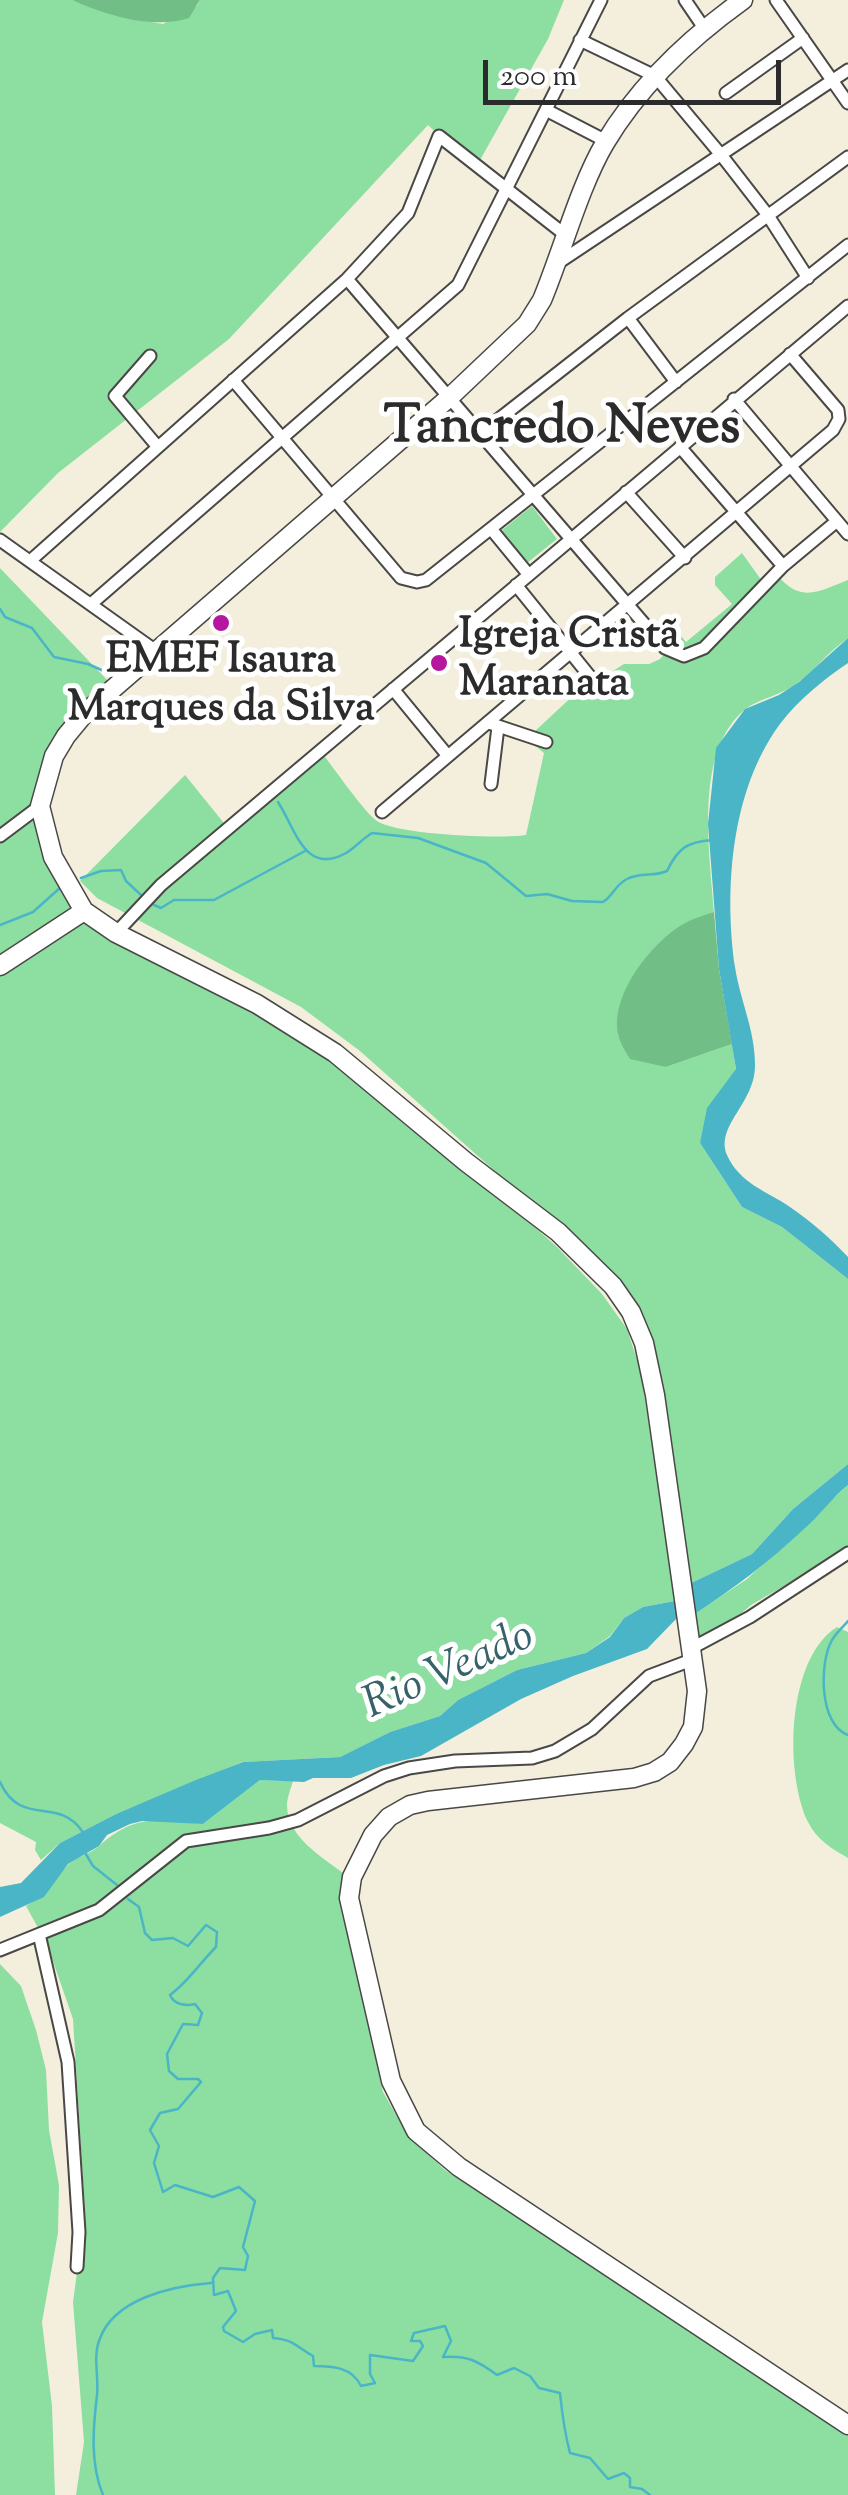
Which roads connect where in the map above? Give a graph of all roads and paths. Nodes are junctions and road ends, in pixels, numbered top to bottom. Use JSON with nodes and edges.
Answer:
{"nodes":[{"id":1,"x":601,"y":0,"type":"edge"},
{"id":2,"x":685,"y":0,"type":"edge"},
{"id":3,"x":743,"y":0,"type":"edge"},
{"id":4,"x":776,"y":0,"type":"edge"},
{"id":5,"x":704,"y":28,"type":"junction"},
{"id":6,"x":802,"y":38,"type":"junction"},
{"id":7,"x":580,"y":40,"type":"junction"},
{"id":8,"x":848,"y":70,"type":"edge"},
{"id":9,"x":655,"y":76,"type":"junction"},
{"id":10,"x":831,"y":79,"type":"junction"},
{"id":11,"x":726,"y":93,"type":"dead end"},
{"id":12,"x":848,"y":103,"type":"edge"},
{"id":13,"x":546,"y":110,"type":"junction"},
{"id":14,"x":606,"y":141,"type":"junction"},
{"id":15,"x":722,"y":156,"type":"junction"},
{"id":16,"x":848,"y":158,"type":"edge"},
{"id":17,"x":506,"y":190,"type":"junction"},
{"id":18,"x":766,"y":214,"type":"junction"},
{"id":19,"x":568,"y":238,"type":"junction"},
{"id":20,"x":848,"y":245,"type":"edge"},
{"id":21,"x":558,"y":263,"type":"junction"},
{"id":22,"x":808,"y":278,"type":"junction"},
{"id":23,"x":347,"y":279,"type":"junction"},
{"id":24,"x":847,"y":308,"type":"edge"},
{"id":25,"x":628,"y":318,"type":"junction"},
{"id":26,"x":399,"y":336,"type":"junction"},
{"id":27,"x":790,"y":354,"type":"junction"},
{"id":28,"x":150,"y":356,"type":"dead end"},
{"id":29,"x":233,"y":380,"type":"junction"},
{"id":30,"x":676,"y":382,"type":"junction"},
{"id":31,"x":451,"y":396,"type":"junction"},
{"id":32,"x":734,"y":399,"type":"junction"},
{"id":33,"x":481,"y":433,"type":"junction"},
{"id":34,"x":283,"y":438,"type":"junction"},
{"id":35,"x":158,"y":446,"type":"junction"},
{"id":36,"x":680,"y":446,"type":"junction"},
{"id":37,"x":790,"y":464,"type":"junction"},
{"id":38,"x":626,"y":492,"type":"junction"},
{"id":39,"x":533,"y":494,"type":"junction"},
{"id":40,"x":334,"y":496,"type":"junction"},
{"id":41,"x":739,"y":512,"type":"junction"},
{"id":42,"x":837,"y":521,"type":"junction"},
{"id":43,"x":492,"y":530,"type":"junction"},
{"id":44,"x":848,"y":534,"type":"edge"},
{"id":45,"x":571,"y":539,"type":"junction"},
{"id":46,"x":0,"y":540,"type":"edge"},
{"id":47,"x":685,"y":558,"type":"junction"},
{"id":48,"x":30,"y":561,"type":"junction"},
{"id":49,"x":783,"y":566,"type":"junction"},
{"id":50,"x":528,"y":575,"type":"junction"},
{"id":51,"x":516,"y":585,"type":"junction"},
{"id":52,"x":90,"y":604,"type":"junction"},
{"id":53,"x":628,"y":605,"type":"junction"},
{"id":54,"x":156,"y":652,"type":"junction"},
{"id":55,"x":570,"y":652,"type":"junction"},
{"id":56,"x":596,"y":684,"type":"dead end"},
{"id":57,"x":393,"y":689,"type":"junction"},
{"id":58,"x":493,"y":725,"type":"junction"},
{"id":59,"x":546,"y":742,"type":"dead end"},
{"id":60,"x":448,"y":756,"type":"junction"},
{"id":61,"x":491,"y":784,"type":"dead end"},
{"id":62,"x":40,"y":806,"type":"junction"},
{"id":63,"x":382,"y":812,"type":"dead end"},
{"id":64,"x":0,"y":836,"type":"edge"},
{"id":65,"x":84,"y":912,"type":"junction"},
{"id":66,"x":116,"y":932,"type":"junction"},
{"id":67,"x":0,"y":966,"type":"edge"},
{"id":68,"x":848,"y":1553,"type":"edge"},
{"id":69,"x":693,"y":1654,"type":"junction"},
{"id":70,"x":39,"y":1934,"type":"junction"},
{"id":71,"x":0,"y":1950,"type":"edge"},
{"id":72,"x":77,"y":2267,"type":"dead end"},
{"id":73,"x":848,"y":2425,"type":"edge"}],
"edges":[{"from":1,"to":7,"type":"street"},
{"from":2,"to":5,"type":"street"},
{"from":3,"to":5,"type":"main road"},
{"from":4,"to":6,"type":"street"},
{"from":5,"to":9,"type":"main road"},
{"from":6,"to":10,"type":"street"},
{"from":6,"to":11,"type":"street"},
{"from":7,"to":9,"type":"street"},
{"from":7,"to":13,"type":"street"},
{"from":8,"to":10,"type":"street"},
{"from":9,"to":14,"type":"main road"},
{"from":9,"to":15,"type":"street"},
{"from":10,"to":12,"type":"street"},
{"from":10,"to":15,"type":"street"},
{"from":13,"to":14,"type":"street"},
{"from":13,"to":17,"type":"street"},
{"from":14,"to":19,"type":"main road"},
{"from":15,"to":18,"type":"street"},
{"from":15,"to":21,"type":"street"},
{"from":16,"to":18,"type":"street"},
{"from":17,"to":19,"type":"street"},
{"from":17,"to":23,"type":"street"},
{"from":17,"to":26,"type":"street"},
{"from":18,"to":22,"type":"street"},
{"from":18,"to":25,"type":"street"},
{"from":19,"to":21,"type":"main road"},
{"from":20,"to":22,"type":"street"},
{"from":21,"to":31,"type":"main road"},
{"from":22,"to":30,"type":"street"},
{"from":23,"to":26,"type":"street"},
{"from":23,"to":29,"type":"street"},
{"from":24,"to":27,"type":"street"},
{"from":25,"to":30,"type":"street"},
{"from":25,"to":33,"type":"street"},
{"from":26,"to":31,"type":"street"},
{"from":26,"to":34,"type":"street"},
{"from":27,"to":32,"type":"street"},
{"from":27,"to":37,"type":"street"},
{"from":28,"to":35,"type":"street"},
{"from":29,"to":34,"type":"street"},
{"from":29,"to":35,"type":"street"},
{"from":30,"to":39,"type":"street"},
{"from":31,"to":33,"type":"street"},
{"from":31,"to":40,"type":"main road"},
{"from":32,"to":36,"type":"street"},
{"from":32,"to":37,"type":"street"},
{"from":33,"to":39,"type":"street"},
{"from":34,"to":40,"type":"street"},
{"from":34,"to":52,"type":"street"},
{"from":35,"to":48,"type":"street"},
{"from":36,"to":38,"type":"street"},
{"from":36,"to":41,"type":"street"},
{"from":37,"to":41,"type":"street"},
{"from":37,"to":42,"type":"street"},
{"from":38,"to":45,"type":"street"},
{"from":38,"to":47,"type":"street"},
{"from":39,"to":43,"type":"street"},
{"from":39,"to":45,"type":"street"},
{"from":40,"to":43,"type":"street"},
{"from":40,"to":54,"type":"main road"},
{"from":41,"to":47,"type":"street"},
{"from":41,"to":49,"type":"street"},
{"from":42,"to":44,"type":"street"},
{"from":42,"to":49,"type":"street"},
{"from":43,"to":50,"type":"street"},
{"from":45,"to":50,"type":"street"},
{"from":45,"to":53,"type":"street"},
{"from":46,"to":48,"type":"street"},
{"from":47,"to":53,"type":"street"},
{"from":48,"to":52,"type":"street"},
{"from":49,"to":53,"type":"street"},
{"from":50,"to":51,"type":"street"},
{"from":51,"to":55,"type":"street"},
{"from":51,"to":57,"type":"street"},
{"from":52,"to":54,"type":"street"},
{"from":53,"to":55,"type":"street"},
{"from":54,"to":62,"type":"main road"},
{"from":55,"to":56,"type":"street"},
{"from":55,"to":58,"type":"street"},
{"from":57,"to":60,"type":"street"},
{"from":57,"to":66,"type":"street"},
{"from":58,"to":59,"type":"street"},
{"from":58,"to":60,"type":"street"},
{"from":58,"to":61,"type":"street"},
{"from":60,"to":63,"type":"street"},
{"from":62,"to":64,"type":"street"},
{"from":62,"to":65,"type":"main road"},
{"from":65,"to":66,"type":"main road"},
{"from":65,"to":67,"type":"main road"},
{"from":66,"to":69,"type":"main road"},
{"from":68,"to":69,"type":"street"},
{"from":69,"to":70,"type":"street"},
{"from":69,"to":73,"type":"main road"},
{"from":70,"to":71,"type":"street"},
{"from":70,"to":72,"type":"street"}]}
